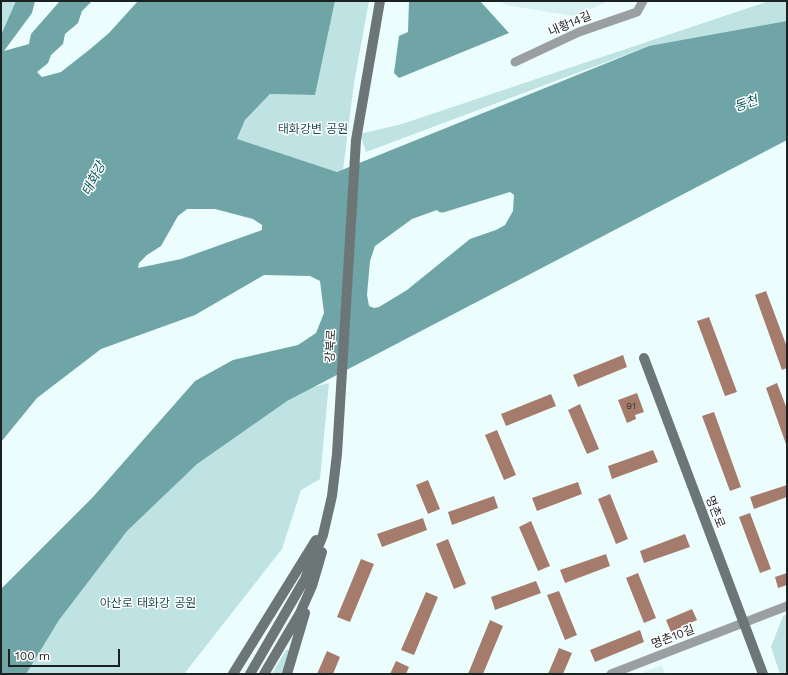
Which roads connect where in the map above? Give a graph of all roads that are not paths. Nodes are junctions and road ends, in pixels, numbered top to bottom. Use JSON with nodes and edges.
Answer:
{"nodes":[{"id":1,"x":380,"y":1,"type":"edge"},
{"id":2,"x":643,"y":1,"type":"edge"},
{"id":3,"x":515,"y":62,"type":"dead end"},
{"id":4,"x":644,"y":358,"type":"dead end"},
{"id":5,"x":329,"y":513,"type":"junction"},
{"id":6,"x":312,"y":586,"type":"junction"},
{"id":7,"x":787,"y":606,"type":"edge"},
{"id":8,"x":744,"y":623,"type":"junction"},
{"id":9,"x":233,"y":674,"type":"edge"},
{"id":10,"x":250,"y":674,"type":"edge"},
{"id":11,"x":264,"y":674,"type":"edge"},
{"id":12,"x":287,"y":674,"type":"edge"},
{"id":13,"x":611,"y":674,"type":"edge"},
{"id":14,"x":763,"y":674,"type":"edge"}],
"edges":[{"from":1,"to":5,"type":"main road","name":"강북로"},
{"from":2,"to":3,"type":"street","name":"내황14길"},
{"from":4,"to":8,"type":"main road","name":"명촌로"},
{"from":5,"to":6,"type":"main road"},
{"from":5,"to":9,"type":"main road"},
{"from":5,"to":10,"type":"main road","name":"강북로"},
{"from":6,"to":11,"type":"main road"},
{"from":6,"to":12,"type":"main road"},
{"from":7,"to":8,"type":"street","name":"명촌10길"},
{"from":8,"to":13,"type":"street","name":"명촌10길"},
{"from":8,"to":14,"type":"main road","name":"명촌로"}]}
